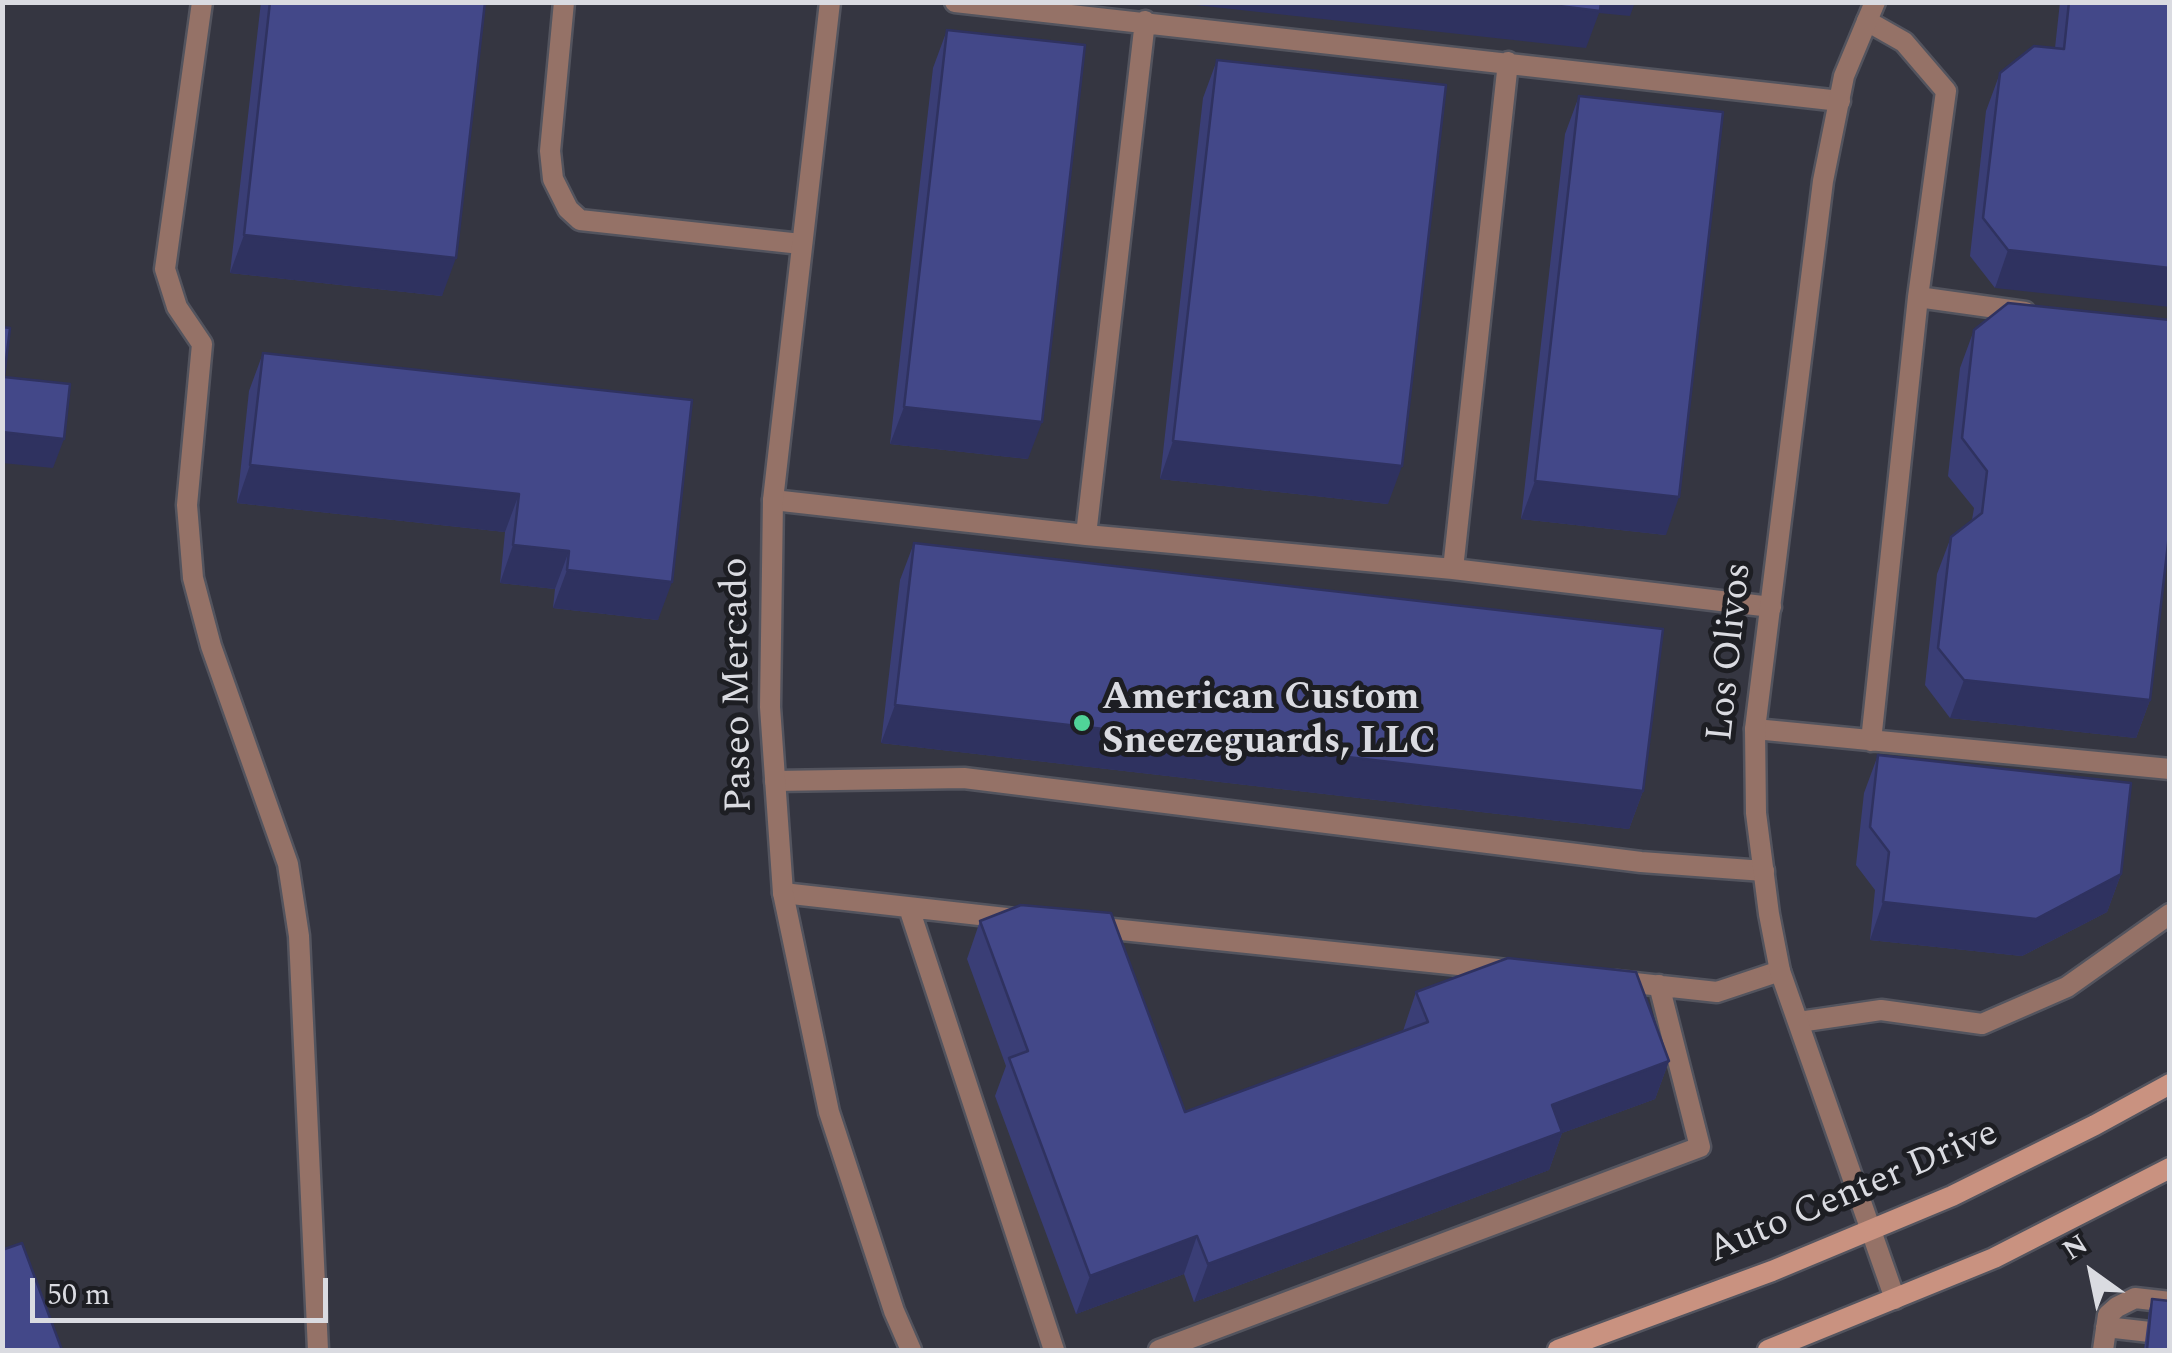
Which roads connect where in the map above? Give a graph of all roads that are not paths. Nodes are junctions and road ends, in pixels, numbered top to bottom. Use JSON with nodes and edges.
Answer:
{"nodes":[{"id":1,"x":202,"y":2,"type":"edge"},
{"id":2,"x":564,"y":2,"type":"edge"},
{"id":3,"x":830,"y":2,"type":"edge"},
{"id":4,"x":955,"y":2,"type":"edge"},
{"id":5,"x":977,"y":4,"type":"edge"},
{"id":6,"x":1871,"y":12,"type":"edge"},
{"id":7,"x":1146,"y":21,"type":"junction"},
{"id":8,"x":1508,"y":62,"type":"junction"},
{"id":9,"x":1840,"y":100,"type":"junction"},
{"id":10,"x":801,"y":244,"type":"junction"},
{"id":11,"x":1918,"y":297,"type":"junction"},
{"id":12,"x":2054,"y":316,"type":"edge"},
{"id":13,"x":773,"y":500,"type":"junction"},
{"id":14,"x":1086,"y":535,"type":"junction"},
{"id":15,"x":1453,"y":570,"type":"junction"},
{"id":16,"x":1771,"y":607,"type":"junction"},
{"id":17,"x":1755,"y":729,"type":"junction"},
{"id":18,"x":1871,"y":741,"type":"junction"},
{"id":19,"x":2170,"y":769,"type":"edge"},
{"id":20,"x":774,"y":781,"type":"junction"},
{"id":21,"x":1764,"y":871,"type":"junction"},
{"id":22,"x":783,"y":893,"type":"junction"},
{"id":23,"x":910,"y":908,"type":"junction"},
{"id":24,"x":2170,"y":914,"type":"edge"},
{"id":25,"x":1028,"y":920,"type":"edge"},
{"id":26,"x":1067,"y":924,"type":"edge"},
{"id":27,"x":1521,"y":971,"type":"edge"},
{"id":28,"x":1780,"y":971,"type":"junction"},
{"id":29,"x":1600,"y":979,"type":"edge"},
{"id":30,"x":1660,"y":985,"type":"junction"},
{"id":31,"x":1799,"y":1022,"type":"junction"},
{"id":32,"x":2170,"y":1084,"type":"edge"},
{"id":33,"x":2170,"y":1168,"type":"edge"},
{"id":34,"x":1870,"y":1231,"type":"junction"},
{"id":35,"x":1895,"y":1299,"type":"junction"},
{"id":36,"x":2170,"y":1302,"type":"edge"},
{"id":37,"x":2106,"y":1328,"type":"junction"},
{"id":38,"x":2150,"y":1332,"type":"edge"},
{"id":39,"x":318,"y":1350,"type":"edge"},
{"id":40,"x":911,"y":1350,"type":"edge"},
{"id":41,"x":1054,"y":1350,"type":"edge"},
{"id":42,"x":1160,"y":1350,"type":"edge"},
{"id":43,"x":1558,"y":1350,"type":"edge"},
{"id":44,"x":1768,"y":1350,"type":"edge"},
{"id":45,"x":2103,"y":1350,"type":"edge"}],
"edges":[{"from":1,"to":39,"type":"street"},
{"from":2,"to":10,"type":"street"},
{"from":3,"to":10,"type":"street","name":"Paseo Mercado"},
{"from":4,"to":5,"type":"street"},
{"from":5,"to":7,"type":"street"},
{"from":6,"to":9,"type":"street","name":"Los Olivos"},
{"from":6,"to":11,"type":"street"},
{"from":7,"to":8,"type":"street"},
{"from":7,"to":14,"type":"street"},
{"from":8,"to":9,"type":"street"},
{"from":8,"to":15,"type":"street"},
{"from":9,"to":16,"type":"street","name":"Los Olivos"},
{"from":10,"to":13,"type":"street","name":"Paseo Mercado"},
{"from":11,"to":12,"type":"street"},
{"from":11,"to":18,"type":"street"},
{"from":13,"to":14,"type":"street"},
{"from":13,"to":20,"type":"street","name":"Paseo Mercado"},
{"from":14,"to":15,"type":"street"},
{"from":15,"to":16,"type":"street"},
{"from":16,"to":17,"type":"street","name":"Los Olivos"},
{"from":17,"to":18,"type":"street"},
{"from":17,"to":21,"type":"street","name":"Los Olivos"},
{"from":18,"to":19,"type":"street"},
{"from":20,"to":21,"type":"street"},
{"from":20,"to":22,"type":"street","name":"Paseo Mercado"},
{"from":21,"to":28,"type":"street","name":"Los Olivos"},
{"from":22,"to":23,"type":"street"},
{"from":22,"to":40,"type":"street","name":"Paseo Mercado"},
{"from":23,"to":25,"type":"street"},
{"from":23,"to":41,"type":"street"},
{"from":24,"to":31,"type":"street"},
{"from":26,"to":27,"type":"street"},
{"from":28,"to":30,"type":"street"},
{"from":28,"to":31,"type":"street","name":"Los Olivos"},
{"from":29,"to":30,"type":"street"},
{"from":30,"to":42,"type":"street"},
{"from":31,"to":34,"type":"street","name":"Los Olivos"},
{"from":32,"to":34,"type":"street","name":"Auto Center Drive"},
{"from":33,"to":35,"type":"street"},
{"from":34,"to":35,"type":"street","name":"Los Olivos"},
{"from":34,"to":43,"type":"street","name":"Auto Center Drive"},
{"from":35,"to":44,"type":"street"},
{"from":36,"to":37,"type":"street"},
{"from":37,"to":38,"type":"street"},
{"from":37,"to":45,"type":"street"}]}
